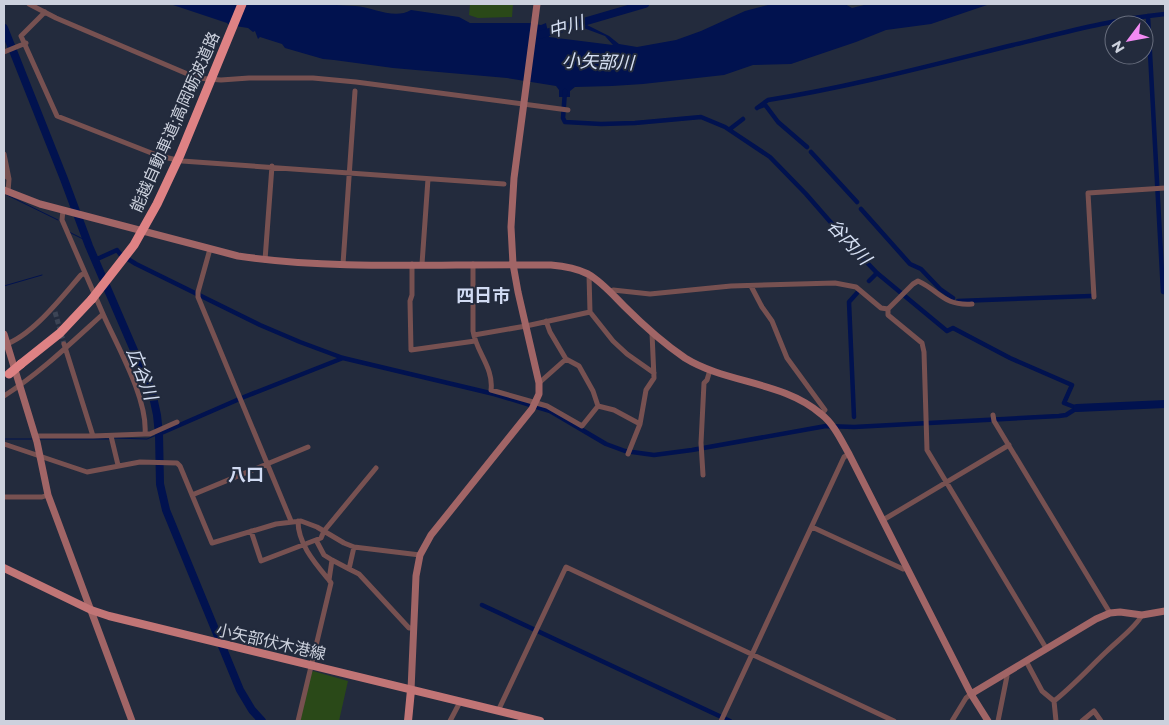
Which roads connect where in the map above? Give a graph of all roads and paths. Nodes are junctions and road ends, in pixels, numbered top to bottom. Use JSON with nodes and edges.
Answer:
{"nodes":[{"id":1,"x":29,"y":4,"type":"edge"},
{"id":2,"x":242,"y":4,"type":"edge"},
{"id":3,"x":537,"y":4,"type":"edge"},
{"id":4,"x":45,"y":12,"type":"junction"},
{"id":5,"x":26,"y":43,"type":"junction"},
{"id":6,"x":4,"y":52,"type":"edge"},
{"id":7,"x":355,"y":91,"type":"dead end"},
{"id":8,"x":524,"y":102,"type":"junction"},
{"id":9,"x":568,"y":110,"type":"dead end"},
{"id":10,"x":4,"y":154,"type":"edge"},
{"id":11,"x":272,"y":166,"type":"junction"},
{"id":12,"x":349,"y":173,"type":"junction"},
{"id":13,"x":4,"y":174,"type":"edge"},
{"id":14,"x":428,"y":178,"type":"junction"},
{"id":15,"x":9,"y":179,"type":"junction"},
{"id":16,"x":504,"y":184,"type":"dead end"},
{"id":17,"x":1165,"y":188,"type":"edge"},
{"id":18,"x":6,"y":191,"type":"edge"},
{"id":19,"x":65,"y":211,"type":"junction"},
{"id":20,"x":210,"y":249,"type":"junction"},
{"id":21,"x":265,"y":260,"type":"junction"},
{"id":22,"x":343,"y":264,"type":"junction"},
{"id":23,"x":412,"y":264,"type":"junction"},
{"id":24,"x":422,"y":264,"type":"junction"},
{"id":25,"x":473,"y":264,"type":"junction"},
{"id":26,"x":513,"y":264,"type":"junction"},
{"id":27,"x":85,"y":273,"type":"junction"},
{"id":28,"x":589,"y":275,"type":"junction"},
{"id":29,"x":751,"y":286,"type":"junction"},
{"id":30,"x":610,"y":292,"type":"junction"},
{"id":31,"x":1094,"y":297,"type":"dead end"},
{"id":32,"x":972,"y":304,"type":"dead end"},
{"id":33,"x":890,"y":308,"type":"junction"},
{"id":34,"x":590,"y":312,"type":"junction"},
{"id":35,"x":103,"y":314,"type":"junction"},
{"id":36,"x":546,"y":321,"type":"junction"},
{"id":37,"x":526,"y":326,"type":"junction"},
{"id":38,"x":652,"y":332,"type":"junction"},
{"id":39,"x":4,"y":334,"type":"edge"},
{"id":40,"x":474,"y":338,"type":"junction"},
{"id":41,"x":5,"y":345,"type":"edge"},
{"id":42,"x":65,"y":346,"type":"junction"},
{"id":43,"x":566,"y":359,"type":"junction"},
{"id":44,"x":710,"y":370,"type":"junction"},
{"id":45,"x":654,"y":373,"type":"junction"},
{"id":46,"x":6,"y":375,"type":"edge"},
{"id":47,"x":539,"y":383,"type":"junction"},
{"id":48,"x":20,"y":386,"type":"junction"},
{"id":49,"x":4,"y":396,"type":"edge"},
{"id":50,"x":534,"y":405,"type":"junction"},
{"id":51,"x":598,"y":406,"type":"junction"},
{"id":52,"x":821,"y":414,"type":"junction"},
{"id":53,"x":994,"y":418,"type":"dead end"},
{"id":54,"x":177,"y":422,"type":"dead end"},
{"id":55,"x":640,"y":424,"type":"junction"},
{"id":56,"x":145,"y":434,"type":"junction"},
{"id":57,"x":92,"y":436,"type":"junction"},
{"id":58,"x":111,"y":438,"type":"junction"},
{"id":59,"x":36,"y":439,"type":"junction"},
{"id":60,"x":4,"y":444,"type":"edge"},
{"id":61,"x":1009,"y":445,"type":"junction"},
{"id":62,"x":308,"y":447,"type":"dead end"},
{"id":63,"x":628,"y":454,"type":"dead end"},
{"id":64,"x":850,"y":454,"type":"junction"},
{"id":65,"x":40,"y":455,"type":"junction"},
{"id":66,"x":267,"y":464,"type":"junction"},
{"id":67,"x":118,"y":465,"type":"junction"},
{"id":68,"x":376,"y":468,"type":"dead end"},
{"id":69,"x":703,"y":475,"type":"dead end"},
{"id":70,"x":946,"y":482,"type":"junction"},
{"id":71,"x":48,"y":495,"type":"junction"},
{"id":72,"x":192,"y":495,"type":"junction"},
{"id":73,"x":4,"y":497,"type":"edge"},
{"id":74,"x":883,"y":520,"type":"junction"},
{"id":75,"x":291,"y":522,"type":"junction"},
{"id":76,"x":298,"y":522,"type":"junction"},
{"id":77,"x":812,"y":527,"type":"junction"},
{"id":78,"x":251,"y":531,"type":"junction"},
{"id":79,"x":324,"y":531,"type":"junction"},
{"id":80,"x":316,"y":540,"type":"junction"},
{"id":81,"x":305,"y":544,"type":"junction"},
{"id":82,"x":354,"y":547,"type":"junction"},
{"id":83,"x":420,"y":556,"type":"junction"},
{"id":84,"x":332,"y":560,"type":"junction"},
{"id":85,"x":4,"y":568,"type":"edge"},
{"id":86,"x":907,"y":568,"type":"junction"},
{"id":87,"x":349,"y":569,"type":"junction"},
{"id":88,"x":329,"y":580,"type":"junction"},
{"id":89,"x":91,"y":610,"type":"junction"},
{"id":90,"x":1165,"y":611,"type":"edge"},
{"id":91,"x":1110,"y":613,"type":"junction"},
{"id":92,"x":1142,"y":615,"type":"junction"},
{"id":93,"x":414,"y":628,"type":"junction"},
{"id":94,"x":1046,"y":648,"type":"junction"},
{"id":95,"x":752,"y":654,"type":"junction"},
{"id":96,"x":1026,"y":661,"type":"junction"},
{"id":97,"x":312,"y":666,"type":"junction"},
{"id":98,"x":1006,"y":673,"type":"junction"},
{"id":99,"x":411,"y":690,"type":"junction"},
{"id":100,"x":971,"y":694,"type":"junction"},
{"id":101,"x":1054,"y":701,"type":"junction"},
{"id":102,"x":460,"y":702,"type":"junction"},
{"id":103,"x":498,"y":711,"type":"junction"},
{"id":104,"x":132,"y":721,"type":"edge"},
{"id":105,"x":298,"y":721,"type":"edge"},
{"id":106,"x":408,"y":721,"type":"edge"},
{"id":107,"x":450,"y":721,"type":"edge"},
{"id":108,"x":540,"y":721,"type":"edge"},
{"id":109,"x":721,"y":721,"type":"edge"},
{"id":110,"x":894,"y":721,"type":"edge"},
{"id":111,"x":952,"y":721,"type":"edge"},
{"id":112,"x":988,"y":721,"type":"edge"},
{"id":113,"x":998,"y":721,"type":"edge"},
{"id":114,"x":1056,"y":721,"type":"edge"},
{"id":115,"x":1082,"y":721,"type":"edge"},
{"id":116,"x":1101,"y":721,"type":"edge"}],
"edges":[{"from":1,"to":4,"type":"street"},
{"from":2,"to":46,"type":"highway","name":"能越自動車道;高岡砺波道路","bridge":true},
{"from":3,"to":8,"type":"street"},
{"from":4,"to":5,"type":"street"},
{"from":4,"to":8,"type":"street"},
{"from":5,"to":6,"type":"street"},
{"from":5,"to":11,"type":"street"},
{"from":7,"to":12,"type":"street"},
{"from":8,"to":9,"type":"street"},
{"from":8,"to":26,"type":"street"},
{"from":10,"to":15,"type":"street"},
{"from":11,"to":12,"type":"street"},
{"from":11,"to":21,"type":"street"},
{"from":12,"to":14,"type":"street"},
{"from":12,"to":22,"type":"street"},
{"from":13,"to":15,"type":"street"},
{"from":14,"to":16,"type":"street"},
{"from":14,"to":24,"type":"street"},
{"from":15,"to":18,"type":"street"},
{"from":17,"to":31,"type":"street"},
{"from":18,"to":19,"type":"street"},
{"from":19,"to":20,"type":"street"},
{"from":19,"to":27,"type":"street"},
{"from":20,"to":21,"type":"street"},
{"from":20,"to":66,"type":"street"},
{"from":21,"to":22,"type":"street"},
{"from":22,"to":23,"type":"street"},
{"from":23,"to":24,"type":"street"},
{"from":23,"to":40,"type":"street"},
{"from":24,"to":25,"type":"street"},
{"from":25,"to":26,"type":"street"},
{"from":25,"to":40,"type":"street"},
{"from":26,"to":28,"type":"street"},
{"from":26,"to":37,"type":"street"},
{"from":27,"to":35,"type":"street"},
{"from":27,"to":41,"type":"street"},
{"from":28,"to":30,"type":"street"},
{"from":28,"to":34,"type":"street"},
{"from":29,"to":30,"type":"street"},
{"from":29,"to":33,"type":"street"},
{"from":29,"to":52,"type":"street"},
{"from":30,"to":38,"type":"street"},
{"from":32,"to":33,"type":"street"},
{"from":33,"to":70,"type":"street"},
{"from":34,"to":36,"type":"street"},
{"from":34,"to":45,"type":"street"},
{"from":35,"to":42,"type":"street"},
{"from":35,"to":56,"type":"street"},
{"from":36,"to":37,"type":"street"},
{"from":36,"to":43,"type":"street"},
{"from":37,"to":40,"type":"street"},
{"from":37,"to":47,"type":"street"},
{"from":38,"to":44,"type":"street"},
{"from":38,"to":45,"type":"street"},
{"from":39,"to":41,"type":"street"},
{"from":40,"to":50,"type":"street"},
{"from":41,"to":48,"type":"street"},
{"from":42,"to":48,"type":"street"},
{"from":42,"to":57,"type":"street"},
{"from":43,"to":47,"type":"street"},
{"from":43,"to":51,"type":"street"},
{"from":44,"to":52,"type":"street"},
{"from":44,"to":69,"type":"street"},
{"from":45,"to":55,"type":"street"},
{"from":47,"to":50,"type":"street"},
{"from":48,"to":49,"type":"street"},
{"from":48,"to":59,"type":"street"},
{"from":50,"to":51,"type":"street"},
{"from":50,"to":83,"type":"street"},
{"from":51,"to":55,"type":"street"},
{"from":52,"to":64,"type":"street"},
{"from":53,"to":61,"type":"street"},
{"from":54,"to":56,"type":"street"},
{"from":55,"to":63,"type":"street"},
{"from":56,"to":58,"type":"street"},
{"from":57,"to":58,"type":"street"},
{"from":57,"to":59,"type":"street"},
{"from":58,"to":67,"type":"street"},
{"from":59,"to":65,"type":"street"},
{"from":60,"to":65,"type":"street"},
{"from":61,"to":70,"type":"street"},
{"from":61,"to":91,"type":"street"},
{"from":62,"to":66,"type":"street"},
{"from":64,"to":74,"type":"street"},
{"from":64,"to":77,"type":"street"},
{"from":65,"to":67,"type":"street"},
{"from":65,"to":71,"type":"street"},
{"from":66,"to":72,"type":"street"},
{"from":66,"to":75,"type":"street"},
{"from":67,"to":72,"type":"street"},
{"from":68,"to":79,"type":"street"},
{"from":70,"to":74,"type":"street"},
{"from":70,"to":94,"type":"street"},
{"from":71,"to":73,"type":"street"},
{"from":71,"to":89,"type":"street"},
{"from":72,"to":78,"type":"street"},
{"from":74,"to":86,"type":"street"},
{"from":75,"to":76,"type":"street"},
{"from":75,"to":78,"type":"street"},
{"from":76,"to":79,"type":"street"},
{"from":76,"to":81,"type":"street"},
{"from":77,"to":86,"type":"street"},
{"from":77,"to":95,"type":"street"},
{"from":78,"to":81,"type":"street"},
{"from":79,"to":80,"type":"street"},
{"from":79,"to":82,"type":"street"},
{"from":80,"to":81,"type":"street"},
{"from":80,"to":84,"type":"street"},
{"from":81,"to":88,"type":"street"},
{"from":82,"to":83,"type":"street"},
{"from":82,"to":87,"type":"street"},
{"from":83,"to":93,"type":"street"},
{"from":84,"to":87,"type":"street"},
{"from":84,"to":88,"type":"street"},
{"from":85,"to":89,"type":"main road","name":"小矢部伏木港線"},
{"from":86,"to":100,"type":"street"},
{"from":87,"to":93,"type":"street"},
{"from":88,"to":97,"type":"street"},
{"from":89,"to":97,"type":"main road","name":"小矢部伏木港線"},
{"from":89,"to":104,"type":"street"},
{"from":90,"to":92,"type":"street"},
{"from":91,"to":92,"type":"street"},
{"from":91,"to":94,"type":"street"},
{"from":92,"to":101,"type":"street"},
{"from":93,"to":99,"type":"street"},
{"from":94,"to":96,"type":"street"},
{"from":95,"to":103,"type":"street"},
{"from":95,"to":109,"type":"street"},
{"from":95,"to":110,"type":"street"},
{"from":96,"to":98,"type":"street"},
{"from":96,"to":101,"type":"street"},
{"from":97,"to":99,"type":"main road","name":"小矢部伏木港線"},
{"from":97,"to":105,"type":"street"},
{"from":98,"to":100,"type":"street"},
{"from":98,"to":113,"type":"street"},
{"from":99,"to":102,"type":"main road","name":"小矢部伏木港線"},
{"from":99,"to":106,"type":"main road"},
{"from":100,"to":111,"type":"street"},
{"from":100,"to":112,"type":"street"},
{"from":101,"to":114,"type":"street"},
{"from":102,"to":103,"type":"main road","name":"小矢部伏木港線"},
{"from":102,"to":107,"type":"street"},
{"from":103,"to":108,"type":"main road","name":"小矢部伏木港線"},
{"from":115,"to":116,"type":"street"}]}
